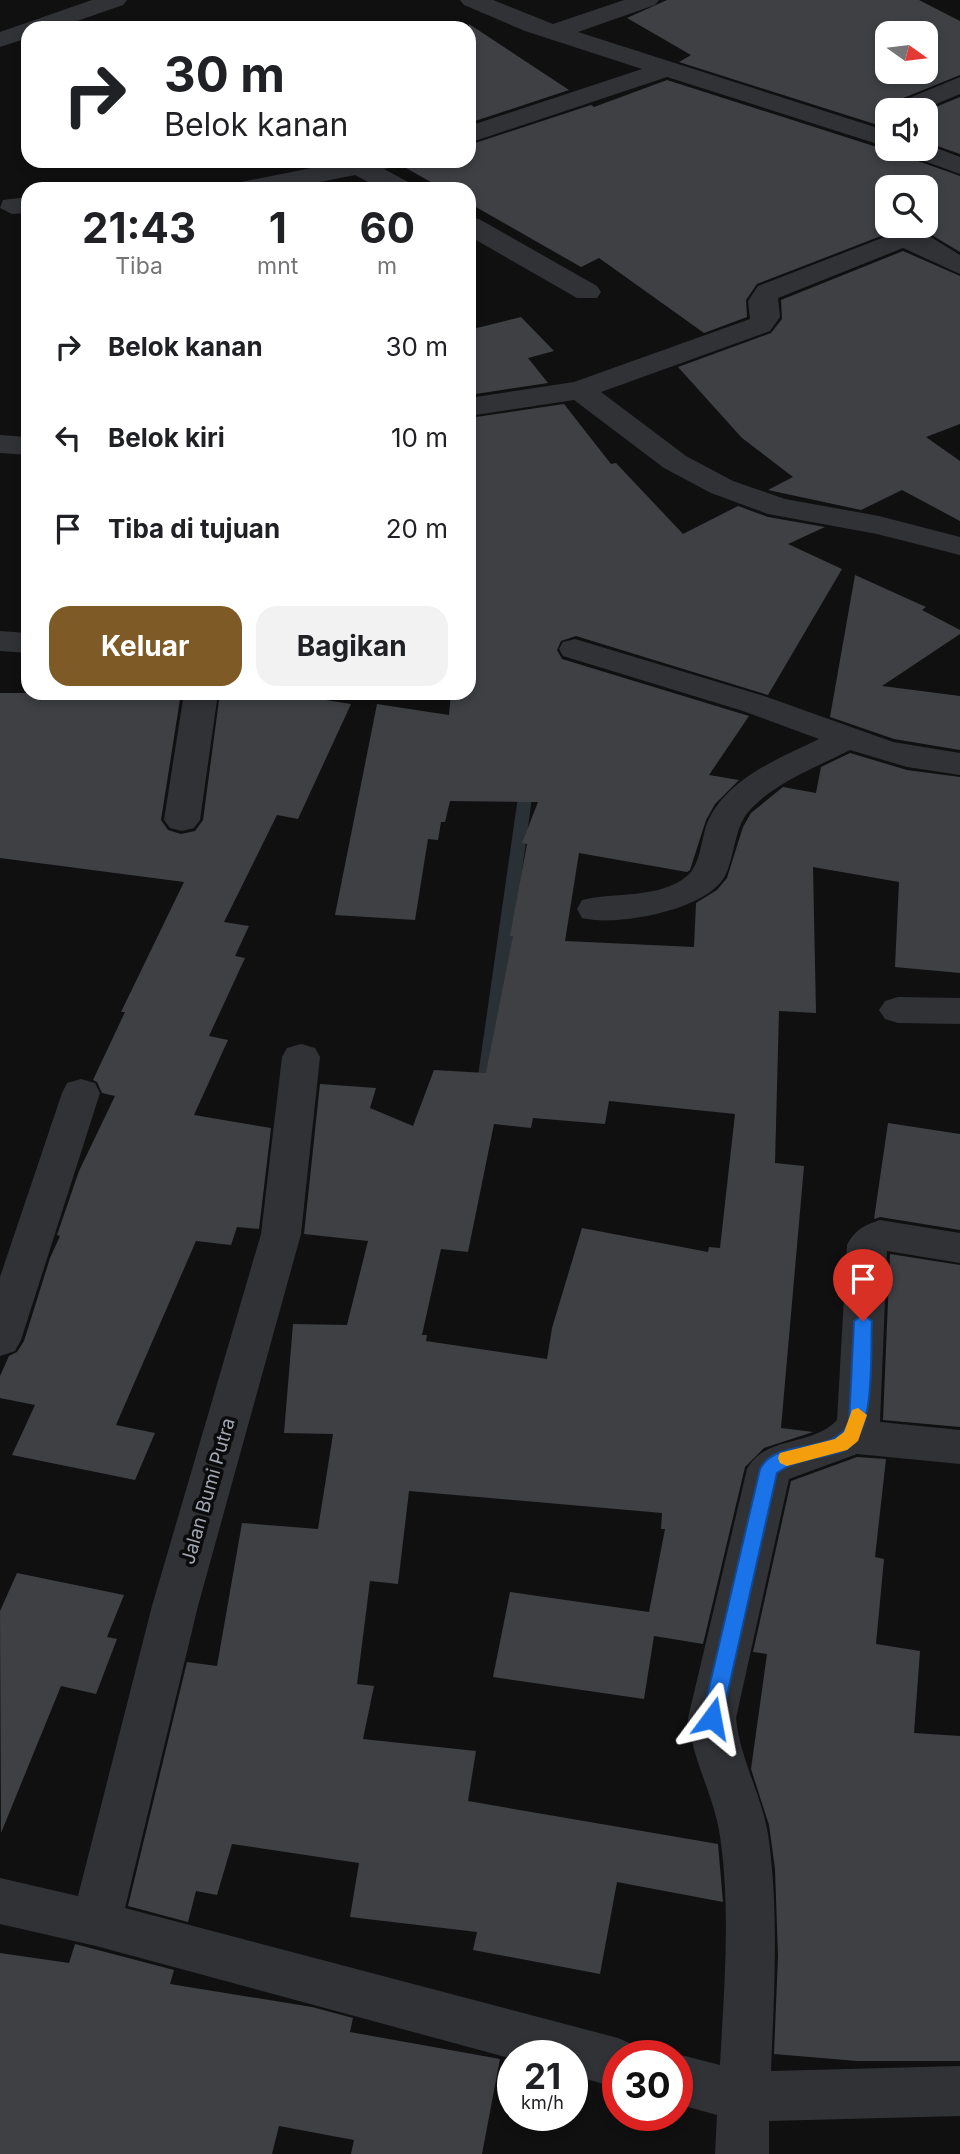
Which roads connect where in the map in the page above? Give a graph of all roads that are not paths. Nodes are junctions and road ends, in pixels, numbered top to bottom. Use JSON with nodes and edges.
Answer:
{"nodes":[{"id":1,"x":115,"y":0,"type":"edge"},
{"id":2,"x":472,"y":0,"type":"edge"},
{"id":3,"x":647,"y":0,"type":"edge"},
{"id":4,"x":54,"y":21,"type":"edge"},
{"id":5,"x":21,"y":32,"type":"edge"},
{"id":6,"x":554,"y":33,"type":"junction"},
{"id":7,"x":0,"y":40,"type":"edge"},
{"id":8,"x":665,"y":69,"type":"junction"},
{"id":9,"x":960,"y":85,"type":"edge"},
{"id":10,"x":929,"y":98,"type":"edge"},
{"id":11,"x":875,"y":121,"type":"edge"},
{"id":12,"x":860,"y":128,"type":"junction"},
{"id":13,"x":476,"y":133,"type":"edge"},
{"id":14,"x":875,"y":134,"type":"edge"},
{"id":15,"x":938,"y":158,"type":"edge"},
{"id":16,"x":960,"y":166,"type":"edge"},
{"id":17,"x":352,"y":168,"type":"edge"},
{"id":18,"x":377,"y":168,"type":"edge"},
{"id":19,"x":281,"y":182,"type":"edge"},
{"id":20,"x":393,"y":182,"type":"edge"},
{"id":21,"x":476,"y":229,"type":"edge"},
{"id":22,"x":960,"y":266,"type":"edge"},
{"id":23,"x":587,"y":292,"type":"dead end"},
{"id":24,"x":580,"y":390,"type":"junction"},
{"id":25,"x":476,"y":406,"type":"edge"},
{"id":26,"x":0,"y":444,"type":"edge"},
{"id":27,"x":21,"y":446,"type":"edge"},
{"id":28,"x":960,"y":546,"type":"edge"},
{"id":29,"x":0,"y":641,"type":"edge"},
{"id":30,"x":21,"y":642,"type":"edge"},
{"id":31,"x":575,"y":649,"type":"dead end"},
{"id":32,"x":200,"y":700,"type":"edge"},
{"id":33,"x":846,"y":739,"type":"junction"},
{"id":34,"x":960,"y":764,"type":"edge"},
{"id":35,"x":182,"y":820,"type":"dead end"},
{"id":36,"x":595,"y":909,"type":"dead end"},
{"id":37,"x":898,"y":1010,"type":"dead end"},
{"id":38,"x":960,"y":1011,"type":"edge"},
{"id":39,"x":301,"y":1057,"type":"dead end"},
{"id":40,"x":81,"y":1093,"type":"dead end"},
{"id":41,"x":960,"y":1248,"type":"edge"},
{"id":42,"x":0,"y":1340,"type":"edge"},
{"id":43,"x":851,"y":1436,"type":"junction"},
{"id":44,"x":960,"y":1447,"type":"edge"},
{"id":45,"x":0,"y":1901,"type":"edge"},
{"id":46,"x":96,"y":1923,"type":"junction"},
{"id":47,"x":602,"y":2059,"type":"edge"},
{"id":48,"x":693,"y":2084,"type":"edge"},
{"id":49,"x":960,"y":2091,"type":"edge"},
{"id":50,"x":744,"y":2097,"type":"junction"},
{"id":51,"x":742,"y":2154,"type":"edge"}],
"edges":[{"from":1,"to":4,"type":"street"},
{"from":2,"to":6,"type":"street"},
{"from":3,"to":6,"type":"street"},
{"from":5,"to":7,"type":"street"},
{"from":6,"to":8,"type":"street"},
{"from":8,"to":12,"type":"street"},
{"from":8,"to":13,"type":"street"},
{"from":9,"to":10,"type":"street"},
{"from":11,"to":12,"type":"street"},
{"from":12,"to":14,"type":"street"},
{"from":15,"to":16,"type":"street"},
{"from":17,"to":19,"type":"street"},
{"from":18,"to":20,"type":"street"},
{"from":21,"to":23,"type":"street"},
{"from":22,"to":24,"type":"street"},
{"from":24,"to":25,"type":"street"},
{"from":24,"to":28,"type":"street"},
{"from":26,"to":27,"type":"street"},
{"from":29,"to":30,"type":"street"},
{"from":31,"to":33,"type":"street"},
{"from":32,"to":35,"type":"street"},
{"from":33,"to":34,"type":"street"},
{"from":33,"to":36,"type":"street"},
{"from":37,"to":38,"type":"street"},
{"from":39,"to":46,"type":"street","name":"Jalan Bumi Putra"},
{"from":40,"to":42,"type":"street"},
{"from":41,"to":43,"type":"street"},
{"from":43,"to":44,"type":"street"},
{"from":43,"to":50,"type":"street"},
{"from":45,"to":46,"type":"street"},
{"from":46,"to":47,"type":"street"},
{"from":48,"to":50,"type":"street"},
{"from":49,"to":50,"type":"street"},
{"from":50,"to":51,"type":"street"}]}
